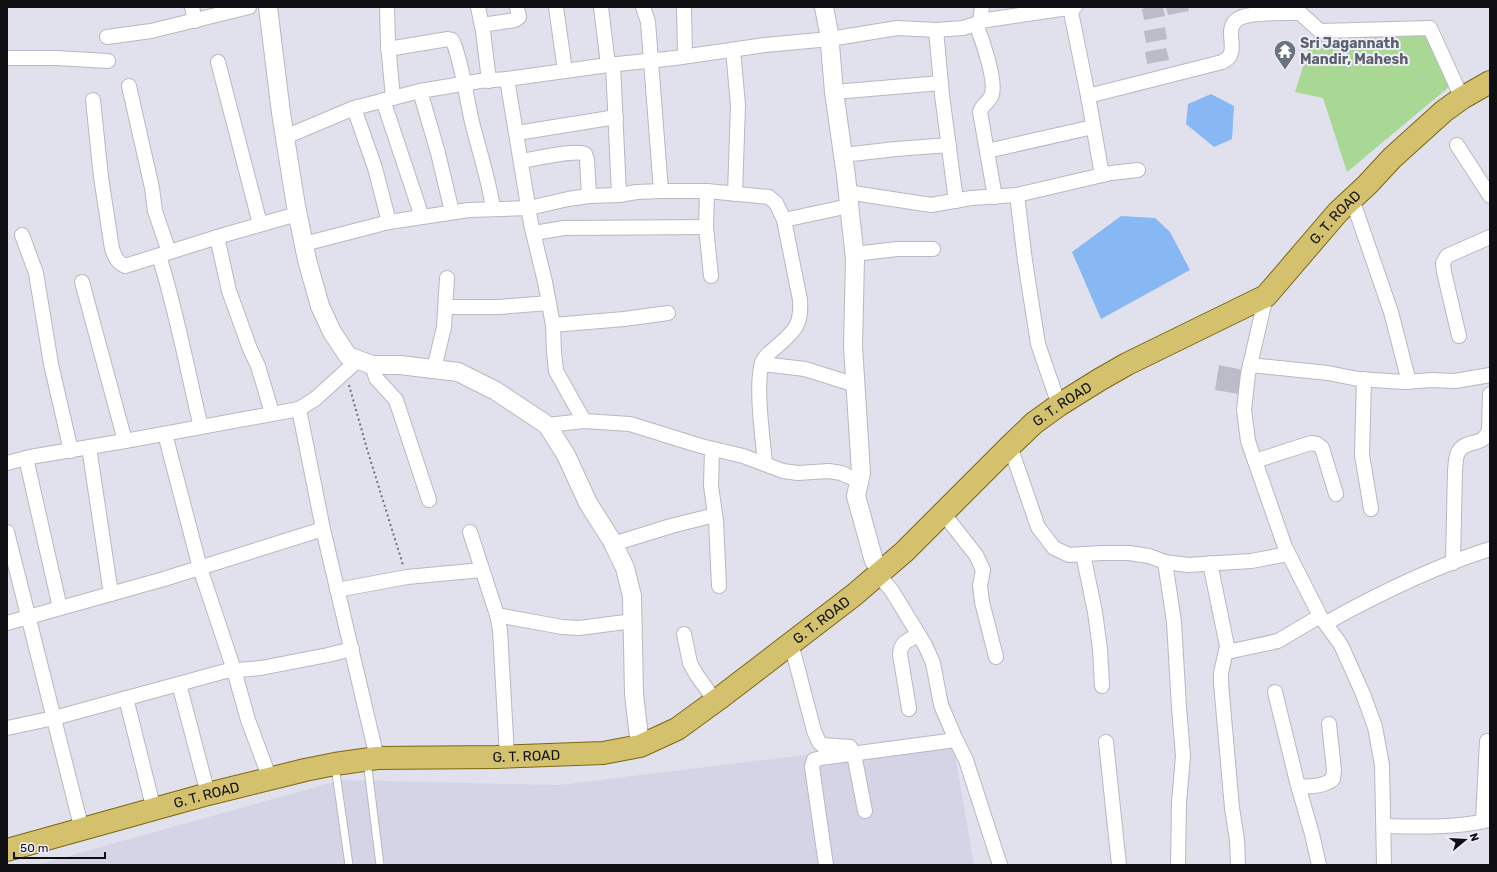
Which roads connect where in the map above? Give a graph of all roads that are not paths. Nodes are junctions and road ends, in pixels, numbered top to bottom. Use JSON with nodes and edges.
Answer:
{"nodes":[{"id":1,"x":192,"y":7,"type":"edge"},
{"id":2,"x":249,"y":7,"type":"edge"},
{"id":3,"x":268,"y":7,"type":"edge"},
{"id":4,"x":387,"y":7,"type":"edge"},
{"id":5,"x":478,"y":7,"type":"edge"},
{"id":6,"x":517,"y":7,"type":"edge"},
{"id":7,"x":556,"y":7,"type":"edge"},
{"id":8,"x":601,"y":7,"type":"edge"},
{"id":9,"x":643,"y":7,"type":"edge"},
{"id":10,"x":684,"y":7,"type":"edge"},
{"id":11,"x":824,"y":7,"type":"edge"},
{"id":12,"x":1071,"y":7,"type":"edge"},
{"id":13,"x":1024,"y":11,"type":"edge"},
{"id":14,"x":1248,"y":11,"type":"edge"},
{"id":15,"x":979,"y":17,"type":"edge"},
{"id":16,"x":195,"y":21,"type":"junction"},
{"id":17,"x":482,"y":25,"type":"junction"},
{"id":18,"x":936,"y":30,"type":"junction"},
{"id":19,"x":107,"y":37,"type":"dead end"},
{"id":20,"x":830,"y":39,"type":"junction"},
{"id":21,"x":388,"y":49,"type":"junction"},
{"id":22,"x":733,"y":50,"type":"junction"},
{"id":23,"x":685,"y":56,"type":"junction"},
{"id":24,"x":7,"y":58,"type":"edge"},
{"id":25,"x":650,"y":60,"type":"junction"},
{"id":26,"x":108,"y":61,"type":"dead end"},
{"id":27,"x":218,"y":62,"type":"dead end"},
{"id":28,"x":610,"y":64,"type":"junction"},
{"id":29,"x":565,"y":71,"type":"junction"},
{"id":30,"x":507,"y":80,"type":"junction"},
{"id":31,"x":489,"y":81,"type":"junction"},
{"id":32,"x":1490,"y":82,"type":"edge"},
{"id":33,"x":941,"y":83,"type":"junction"},
{"id":34,"x":465,"y":84,"type":"junction"},
{"id":35,"x":129,"y":86,"type":"dead end"},
{"id":36,"x":420,"y":91,"type":"junction"},
{"id":37,"x":834,"y":92,"type":"junction"},
{"id":38,"x":1088,"y":96,"type":"junction"},
{"id":39,"x":1462,"y":98,"type":"junction"},
{"id":40,"x":388,"y":99,"type":"junction"},
{"id":41,"x":93,"y":100,"type":"dead end"},
{"id":42,"x":354,"y":108,"type":"junction"},
{"id":43,"x":616,"y":117,"type":"junction"},
{"id":44,"x":1093,"y":127,"type":"junction"},
{"id":45,"x":517,"y":133,"type":"junction"},
{"id":46,"x":285,"y":137,"type":"junction"},
{"id":47,"x":949,"y":144,"type":"junction"},
{"id":48,"x":1457,"y":145,"type":"dead end"},
{"id":49,"x":987,"y":151,"type":"junction"},
{"id":50,"x":843,"y":156,"type":"junction"},
{"id":51,"x":521,"y":161,"type":"junction"},
{"id":52,"x":1138,"y":170,"type":"dead end"},
{"id":53,"x":1102,"y":175,"type":"junction"},
{"id":54,"x":661,"y":191,"type":"junction"},
{"id":55,"x":707,"y":191,"type":"junction"},
{"id":56,"x":735,"y":194,"type":"junction"},
{"id":57,"x":619,"y":195,"type":"junction"},
{"id":58,"x":1017,"y":195,"type":"junction"},
{"id":59,"x":590,"y":196,"type":"junction"},
{"id":60,"x":1490,"y":196,"type":"edge"},
{"id":61,"x":995,"y":197,"type":"junction"},
{"id":62,"x":848,"y":199,"type":"junction"},
{"id":63,"x":1352,"y":199,"type":"junction"},
{"id":64,"x":956,"y":201,"type":"junction"},
{"id":65,"x":529,"y":208,"type":"junction"},
{"id":66,"x":493,"y":209,"type":"junction"},
{"id":67,"x":452,"y":212,"type":"junction"},
{"id":68,"x":297,"y":214,"type":"junction"},
{"id":69,"x":422,"y":217,"type":"junction"},
{"id":70,"x":784,"y":220,"type":"junction"},
{"id":71,"x":389,"y":222,"type":"junction"},
{"id":72,"x":260,"y":224,"type":"junction"},
{"id":73,"x":706,"y":227,"type":"junction"},
{"id":74,"x":534,"y":232,"type":"junction"},
{"id":75,"x":22,"y":236,"type":"dead end"},
{"id":76,"x":217,"y":237,"type":"junction"},
{"id":77,"x":1490,"y":237,"type":"edge"},
{"id":78,"x":304,"y":244,"type":"junction"},
{"id":79,"x":933,"y":249,"type":"dead end"},
{"id":80,"x":164,"y":254,"type":"junction"},
{"id":81,"x":854,"y":254,"type":"junction"},
{"id":82,"x":711,"y":276,"type":"dead end"},
{"id":83,"x":447,"y":278,"type":"dead end"},
{"id":84,"x":82,"y":282,"type":"dead end"},
{"id":85,"x":1266,"y":296,"type":"junction"},
{"id":86,"x":549,"y":303,"type":"junction"},
{"id":87,"x":446,"y":307,"type":"junction"},
{"id":88,"x":668,"y":313,"type":"dead end"},
{"id":89,"x":553,"y":325,"type":"junction"},
{"id":90,"x":1459,"y":336,"type":"dead end"},
{"id":91,"x":762,"y":364,"type":"junction"},
{"id":92,"x":358,"y":365,"type":"junction"},
{"id":93,"x":1250,"y":365,"type":"junction"},
{"id":94,"x":434,"y":369,"type":"junction"},
{"id":95,"x":1490,"y":375,"type":"edge"},
{"id":96,"x":1364,"y":379,"type":"junction"},
{"id":97,"x":1409,"y":382,"type":"junction"},
{"id":98,"x":856,"y":385,"type":"junction"},
{"id":99,"x":1490,"y":394,"type":"edge"},
{"id":100,"x":1059,"y":405,"type":"junction"},
{"id":101,"x":299,"y":408,"type":"junction"},
{"id":102,"x":272,"y":414,"type":"junction"},
{"id":103,"x":584,"y":421,"type":"junction"},
{"id":104,"x":548,"y":424,"type":"junction"},
{"id":105,"x":201,"y":427,"type":"junction"},
{"id":106,"x":165,"y":434,"type":"junction"},
{"id":107,"x":125,"y":441,"type":"junction"},
{"id":108,"x":1010,"y":446,"type":"junction"},
{"id":109,"x":89,"y":447,"type":"junction"},
{"id":110,"x":712,"y":449,"type":"junction"},
{"id":111,"x":71,"y":450,"type":"junction"},
{"id":112,"x":26,"y":458,"type":"junction"},
{"id":113,"x":1255,"y":461,"type":"junction"},
{"id":114,"x":7,"y":463,"type":"edge"},
{"id":115,"x":765,"y":464,"type":"junction"},
{"id":116,"x":859,"y":481,"type":"junction"},
{"id":117,"x":1336,"y":494,"type":"dead end"},
{"id":118,"x":429,"y":500,"type":"dead end"},
{"id":119,"x":1371,"y":509,"type":"dead end"},
{"id":120,"x":943,"y":513,"type":"junction"},
{"id":121,"x":715,"y":515,"type":"junction"},
{"id":122,"x":323,"y":529,"type":"junction"},
{"id":123,"x":7,"y":532,"type":"edge"},
{"id":124,"x":470,"y":532,"type":"dead end"},
{"id":125,"x":614,"y":544,"type":"junction"},
{"id":126,"x":1490,"y":549,"type":"edge"},
{"id":127,"x":1083,"y":554,"type":"junction"},
{"id":128,"x":1288,"y":554,"type":"junction"},
{"id":129,"x":1165,"y":562,"type":"junction"},
{"id":130,"x":1453,"y":562,"type":"junction"},
{"id":131,"x":1210,"y":563,"type":"junction"},
{"id":132,"x":200,"y":568,"type":"junction"},
{"id":133,"x":482,"y":570,"type":"junction"},
{"id":134,"x":880,"y":573,"type":"junction"},
{"id":135,"x":719,"y":586,"type":"dead end"},
{"id":136,"x":338,"y":590,"type":"junction"},
{"id":137,"x":112,"y":594,"type":"junction"},
{"id":138,"x":60,"y":608,"type":"junction"},
{"id":139,"x":497,"y":615,"type":"junction"},
{"id":140,"x":28,"y":618,"type":"junction"},
{"id":141,"x":1323,"y":620,"type":"junction"},
{"id":142,"x":633,"y":621,"type":"junction"},
{"id":143,"x":7,"y":623,"type":"edge"},
{"id":144,"x":684,"y":634,"type":"dead end"},
{"id":145,"x":919,"y":635,"type":"junction"},
{"id":146,"x":791,"y":643,"type":"junction"},
{"id":147,"x":352,"y":649,"type":"junction"},
{"id":148,"x":1227,"y":652,"type":"junction"},
{"id":149,"x":996,"y":658,"type":"dead end"},
{"id":150,"x":234,"y":670,"type":"junction"},
{"id":151,"x":179,"y":684,"type":"junction"},
{"id":152,"x":1102,"y":686,"type":"dead end"},
{"id":153,"x":1276,"y":692,"type":"dead end"},
{"id":154,"x":126,"y":698,"type":"junction"},
{"id":155,"x":716,"y":702,"type":"junction"},
{"id":156,"x":909,"y":709,"type":"dead end"},
{"id":157,"x":54,"y":718,"type":"junction"},
{"id":158,"x":1329,"y":724,"type":"dead end"},
{"id":159,"x":7,"y":728,"type":"edge"},
{"id":160,"x":956,"y":740,"type":"junction"},
{"id":161,"x":1487,"y":741,"type":"dead end"},
{"id":162,"x":1106,"y":742,"type":"dead end"},
{"id":163,"x":640,"y":746,"type":"junction"},
{"id":164,"x":854,"y":754,"type":"junction"},
{"id":165,"x":507,"y":756,"type":"junction"},
{"id":166,"x":372,"y":758,"type":"junction"},
{"id":167,"x":335,"y":764,"type":"junction"},
{"id":168,"x":270,"y":780,"type":"junction"},
{"id":169,"x":1299,"y":787,"type":"junction"},
{"id":170,"x":208,"y":794,"type":"junction"},
{"id":171,"x":154,"y":810,"type":"junction"},
{"id":172,"x":865,"y":811,"type":"dead end"},
{"id":173,"x":1487,"y":820,"type":"edge"},
{"id":174,"x":1384,"y":826,"type":"junction"},
{"id":175,"x":82,"y":830,"type":"junction"},
{"id":176,"x":7,"y":850,"type":"edge"},
{"id":177,"x":349,"y":865,"type":"edge"},
{"id":178,"x":380,"y":865,"type":"edge"},
{"id":179,"x":826,"y":865,"type":"edge"},
{"id":180,"x":1000,"y":865,"type":"edge"},
{"id":181,"x":1119,"y":865,"type":"edge"},
{"id":182,"x":1178,"y":865,"type":"edge"},
{"id":183,"x":1238,"y":865,"type":"edge"},
{"id":184,"x":1319,"y":865,"type":"edge"},
{"id":185,"x":1384,"y":865,"type":"edge"}],
"edges":[{"from":1,"to":16,"type":"street"},
{"from":2,"to":16,"type":"street"},
{"from":3,"to":46,"type":"street"},
{"from":4,"to":21,"type":"street"},
{"from":5,"to":17,"type":"street"},
{"from":6,"to":17,"type":"street"},
{"from":7,"to":29,"type":"street"},
{"from":8,"to":28,"type":"street"},
{"from":9,"to":25,"type":"street"},
{"from":10,"to":23,"type":"street"},
{"from":11,"to":20,"type":"street"},
{"from":12,"to":13,"type":"street"},
{"from":12,"to":38,"type":"street"},
{"from":13,"to":15,"type":"street"},
{"from":14,"to":38,"type":"street"},
{"from":14,"to":39,"type":"street"},
{"from":15,"to":18,"type":"street"},
{"from":15,"to":49,"type":"street"},
{"from":16,"to":19,"type":"street"},
{"from":17,"to":31,"type":"street"},
{"from":18,"to":20,"type":"street"},
{"from":18,"to":33,"type":"street"},
{"from":20,"to":22,"type":"street"},
{"from":20,"to":37,"type":"street"},
{"from":21,"to":34,"type":"street"},
{"from":21,"to":40,"type":"street"},
{"from":22,"to":23,"type":"street"},
{"from":22,"to":56,"type":"street"},
{"from":23,"to":25,"type":"street"},
{"from":24,"to":26,"type":"street"},
{"from":25,"to":28,"type":"street"},
{"from":25,"to":54,"type":"street"},
{"from":27,"to":72,"type":"street"},
{"from":28,"to":29,"type":"street"},
{"from":28,"to":43,"type":"street"},
{"from":29,"to":30,"type":"street"},
{"from":30,"to":31,"type":"street"},
{"from":30,"to":45,"type":"street"},
{"from":31,"to":34,"type":"street"},
{"from":32,"to":39,"type":"main road","name":"G. T. ROAD"},
{"from":33,"to":37,"type":"street"},
{"from":33,"to":47,"type":"street"},
{"from":34,"to":36,"type":"street"},
{"from":34,"to":66,"type":"street"},
{"from":35,"to":80,"type":"street"},
{"from":36,"to":40,"type":"street"},
{"from":36,"to":67,"type":"street"},
{"from":37,"to":50,"type":"street"},
{"from":38,"to":44,"type":"street"},
{"from":39,"to":63,"type":"main road","name":"G. T. ROAD"},
{"from":40,"to":42,"type":"street"},
{"from":40,"to":69,"type":"street"},
{"from":41,"to":80,"type":"street"},
{"from":42,"to":46,"type":"street"},
{"from":42,"to":71,"type":"street"},
{"from":43,"to":45,"type":"street"},
{"from":43,"to":57,"type":"street"},
{"from":44,"to":49,"type":"street"},
{"from":44,"to":53,"type":"street"},
{"from":45,"to":51,"type":"street"},
{"from":46,"to":68,"type":"street"},
{"from":47,"to":50,"type":"street"},
{"from":47,"to":64,"type":"street"},
{"from":48,"to":60,"type":"street"},
{"from":49,"to":61,"type":"street"},
{"from":50,"to":62,"type":"street"},
{"from":51,"to":59,"type":"street"},
{"from":51,"to":65,"type":"street"},
{"from":52,"to":53,"type":"street"},
{"from":53,"to":58,"type":"street"},
{"from":54,"to":55,"type":"street"},
{"from":54,"to":57,"type":"street"},
{"from":55,"to":56,"type":"street"},
{"from":55,"to":73,"type":"street"},
{"from":56,"to":70,"type":"street"},
{"from":57,"to":59,"type":"street"},
{"from":58,"to":61,"type":"street"},
{"from":58,"to":100,"type":"street"},
{"from":59,"to":65,"type":"street"},
{"from":61,"to":64,"type":"street"},
{"from":62,"to":64,"type":"street"},
{"from":62,"to":70,"type":"street"},
{"from":62,"to":81,"type":"street"},
{"from":63,"to":85,"type":"main road","name":"G. T. ROAD"},
{"from":63,"to":97,"type":"street"},
{"from":65,"to":66,"type":"street"},
{"from":65,"to":74,"type":"street"},
{"from":66,"to":67,"type":"street"},
{"from":67,"to":69,"type":"street"},
{"from":68,"to":72,"type":"street"},
{"from":68,"to":78,"type":"street"},
{"from":69,"to":71,"type":"street"},
{"from":70,"to":91,"type":"street"},
{"from":71,"to":78,"type":"street"},
{"from":72,"to":76,"type":"street"},
{"from":73,"to":74,"type":"street"},
{"from":73,"to":82,"type":"street"},
{"from":74,"to":86,"type":"street"},
{"from":75,"to":111,"type":"street"},
{"from":76,"to":80,"type":"street"},
{"from":76,"to":102,"type":"street"},
{"from":77,"to":90,"type":"street"},
{"from":78,"to":92,"type":"street"},
{"from":79,"to":81,"type":"street"},
{"from":80,"to":105,"type":"street"},
{"from":81,"to":98,"type":"street"},
{"from":83,"to":87,"type":"street"},
{"from":84,"to":107,"type":"street"},
{"from":85,"to":93,"type":"street"},
{"from":85,"to":100,"type":"main road","name":"G. T. ROAD"},
{"from":86,"to":87,"type":"street"},
{"from":86,"to":89,"type":"street"},
{"from":87,"to":94,"type":"street"},
{"from":88,"to":89,"type":"street"},
{"from":89,"to":103,"type":"street"},
{"from":91,"to":98,"type":"street"},
{"from":91,"to":115,"type":"street"},
{"from":92,"to":94,"type":"street"},
{"from":92,"to":101,"type":"street"},
{"from":92,"to":118,"type":"street"},
{"from":93,"to":96,"type":"street"},
{"from":93,"to":113,"type":"street"},
{"from":94,"to":104,"type":"street"},
{"from":95,"to":97,"type":"street"},
{"from":96,"to":97,"type":"street"},
{"from":96,"to":119,"type":"street"},
{"from":98,"to":116,"type":"street"},
{"from":99,"to":130,"type":"street"},
{"from":100,"to":108,"type":"main road","name":"G. T. ROAD"},
{"from":101,"to":102,"type":"street"},
{"from":101,"to":122,"type":"street"},
{"from":102,"to":105,"type":"street"},
{"from":103,"to":104,"type":"street"},
{"from":103,"to":110,"type":"street"},
{"from":104,"to":125,"type":"street"},
{"from":105,"to":106,"type":"street"},
{"from":106,"to":107,"type":"street"},
{"from":106,"to":132,"type":"street"},
{"from":107,"to":109,"type":"street"},
{"from":108,"to":120,"type":"main road","name":"G. T. ROAD"},
{"from":108,"to":127,"type":"street"},
{"from":109,"to":111,"type":"street"},
{"from":109,"to":137,"type":"street"},
{"from":110,"to":115,"type":"street"},
{"from":110,"to":121,"type":"street"},
{"from":111,"to":112,"type":"street"},
{"from":112,"to":114,"type":"street"},
{"from":112,"to":138,"type":"street"},
{"from":113,"to":117,"type":"street"},
{"from":113,"to":128,"type":"street"},
{"from":115,"to":116,"type":"street"},
{"from":116,"to":134,"type":"street"},
{"from":120,"to":134,"type":"main road","name":"G. T. ROAD"},
{"from":120,"to":149,"type":"street"},
{"from":121,"to":125,"type":"street"},
{"from":121,"to":135,"type":"street"},
{"from":122,"to":132,"type":"street"},
{"from":122,"to":136,"type":"street"},
{"from":123,"to":140,"type":"street"},
{"from":124,"to":133,"type":"street"},
{"from":125,"to":142,"type":"street"},
{"from":126,"to":130,"type":"street"},
{"from":127,"to":129,"type":"street"},
{"from":127,"to":152,"type":"street"},
{"from":128,"to":131,"type":"street"},
{"from":128,"to":141,"type":"street"},
{"from":129,"to":131,"type":"street"},
{"from":129,"to":182,"type":"street"},
{"from":130,"to":141,"type":"street"},
{"from":131,"to":148,"type":"street"},
{"from":132,"to":137,"type":"street"},
{"from":132,"to":150,"type":"street"},
{"from":133,"to":136,"type":"street"},
{"from":133,"to":139,"type":"street"},
{"from":134,"to":145,"type":"street"},
{"from":134,"to":146,"type":"main road","name":"G. T. ROAD"},
{"from":136,"to":147,"type":"street"},
{"from":137,"to":138,"type":"street"},
{"from":138,"to":140,"type":"street"},
{"from":139,"to":142,"type":"street"},
{"from":139,"to":165,"type":"street"},
{"from":140,"to":143,"type":"street"},
{"from":140,"to":157,"type":"street"},
{"from":141,"to":148,"type":"street"},
{"from":141,"to":174,"type":"street"},
{"from":142,"to":163,"type":"street"},
{"from":144,"to":155,"type":"street"},
{"from":145,"to":156,"type":"street"},
{"from":145,"to":160,"type":"street"},
{"from":146,"to":155,"type":"main road","name":"G. T. ROAD"},
{"from":146,"to":164,"type":"street"},
{"from":147,"to":150,"type":"street"},
{"from":147,"to":166,"type":"street"},
{"from":148,"to":183,"type":"street"},
{"from":150,"to":151,"type":"street"},
{"from":150,"to":168,"type":"street"},
{"from":151,"to":154,"type":"street"},
{"from":151,"to":170,"type":"street"},
{"from":153,"to":169,"type":"street"},
{"from":154,"to":157,"type":"street"},
{"from":154,"to":171,"type":"street"},
{"from":155,"to":163,"type":"main road","name":"G. T. ROAD"},
{"from":157,"to":159,"type":"street"},
{"from":157,"to":175,"type":"street"},
{"from":158,"to":169,"type":"street"},
{"from":160,"to":164,"type":"street"},
{"from":160,"to":180,"type":"street"},
{"from":161,"to":173,"type":"street"},
{"from":162,"to":181,"type":"street"},
{"from":163,"to":165,"type":"main road","name":"G. T. ROAD"},
{"from":164,"to":172,"type":"street"},
{"from":164,"to":179,"type":"street"},
{"from":165,"to":166,"type":"main road","name":"G. T. ROAD"},
{"from":166,"to":167,"type":"main road","name":"G. T. ROAD"},
{"from":166,"to":178,"type":"lane"},
{"from":167,"to":168,"type":"main road","name":"G. T. ROAD"},
{"from":167,"to":177,"type":"lane"},
{"from":168,"to":170,"type":"main road","name":"G. T. ROAD"},
{"from":169,"to":184,"type":"street"},
{"from":170,"to":171,"type":"main road","name":"G. T. ROAD"},
{"from":171,"to":175,"type":"main road","name":"G. T. ROAD"},
{"from":173,"to":174,"type":"street"},
{"from":174,"to":185,"type":"street"},
{"from":175,"to":176,"type":"main road","name":"G. T. ROAD"}]}
